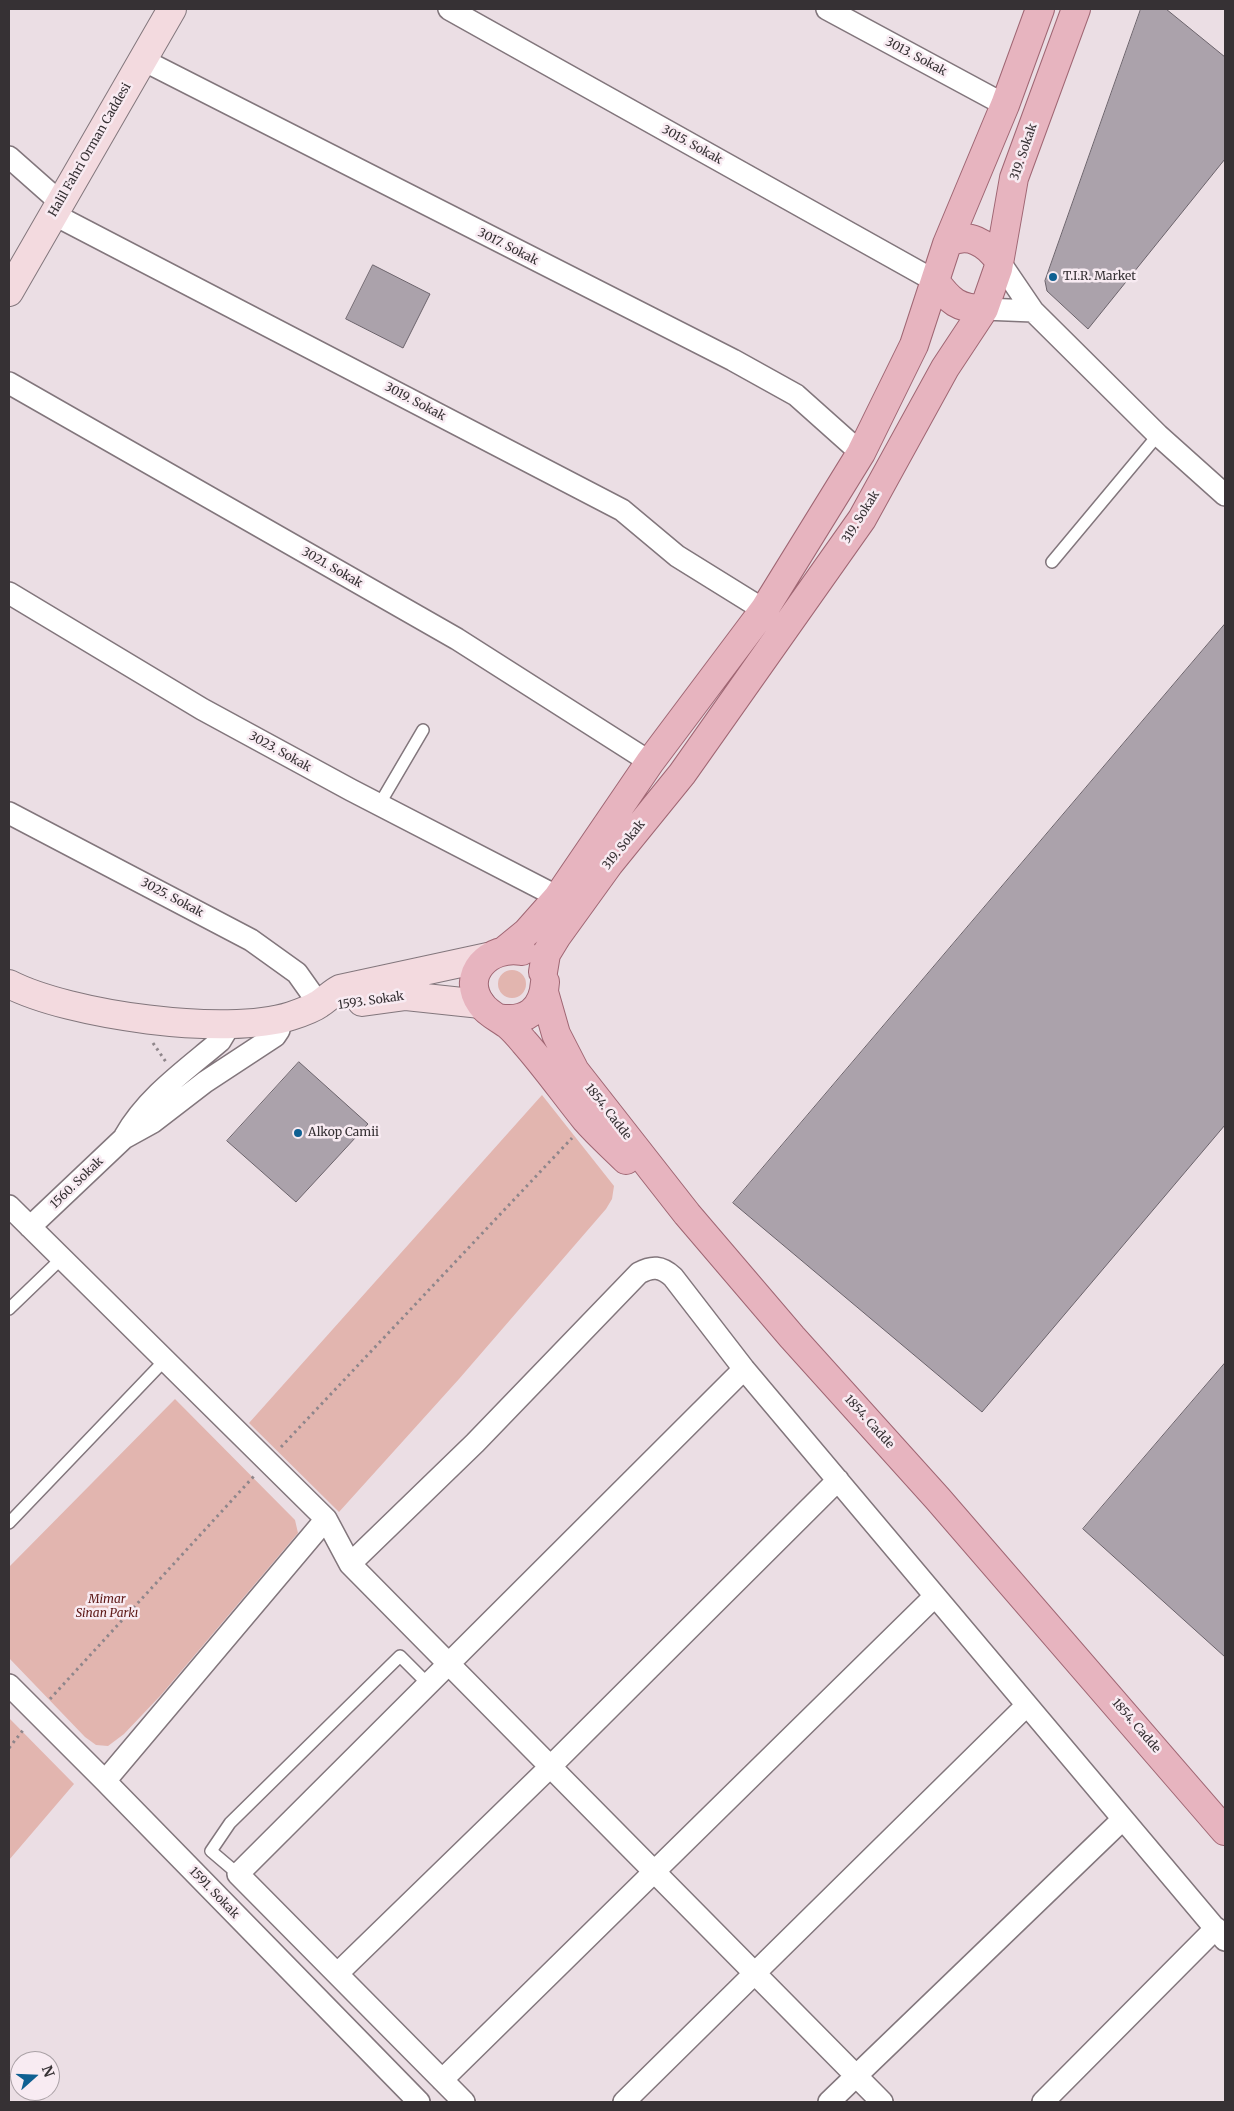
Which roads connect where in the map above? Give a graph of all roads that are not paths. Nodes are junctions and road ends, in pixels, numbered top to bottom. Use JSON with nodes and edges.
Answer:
{"nodes":[{"id":1,"x":172,"y":9,"type":"edge"},
{"id":2,"x":449,"y":9,"type":"edge"},
{"id":3,"x":827,"y":9,"type":"edge"},
{"id":4,"x":1040,"y":9,"type":"edge"},
{"id":5,"x":1076,"y":9,"type":"edge"},
{"id":6,"x":143,"y":60,"type":"junction"},
{"id":7,"x":1005,"y":105,"type":"junction"},
{"id":8,"x":9,"y":157,"type":"edge"},
{"id":9,"x":57,"y":208,"type":"junction"},
{"id":10,"x":947,"y":244,"type":"junction"},
{"id":11,"x":999,"y":261,"type":"junction"},
{"id":12,"x":935,"y":281,"type":"junction"},
{"id":13,"x":9,"y":292,"type":"edge"},
{"id":14,"x":984,"y":308,"type":"junction"},
{"id":15,"x":1033,"y":311,"type":"junction"},
{"id":16,"x":9,"y":383,"type":"edge"},
{"id":17,"x":1158,"y":435,"type":"junction"},
{"id":18,"x":861,"y":453,"type":"junction"},
{"id":19,"x":1225,"y":494,"type":"edge"},
{"id":20,"x":1052,"y":562,"type":"dead end"},
{"id":21,"x":9,"y":593,"type":"edge"},
{"id":22,"x":764,"y":610,"type":"junction"},
{"id":23,"x":423,"y":730,"type":"dead end"},
{"id":24,"x":650,"y":762,"type":"junction"},
{"id":25,"x":379,"y":804,"type":"junction"},
{"id":26,"x":9,"y":812,"type":"edge"},
{"id":27,"x":558,"y":897,"type":"junction"},
{"id":28,"x":496,"y":954,"type":"junction"},
{"id":29,"x":544,"y":982,"type":"junction"},
{"id":30,"x":9,"y":984,"type":"edge"},
{"id":31,"x":319,"y":1004,"type":"junction"},
{"id":32,"x":490,"y":1011,"type":"junction"},
{"id":33,"x":280,"y":1018,"type":"junction"},
{"id":34,"x":226,"y":1024,"type":"junction"},
{"id":35,"x":179,"y":1067,"type":"junction"},
{"id":36,"x":205,"y":1082,"type":"junction"},
{"id":37,"x":124,"y":1138,"type":"junction"},
{"id":38,"x":9,"y":1206,"type":"edge"},
{"id":39,"x":687,"y":1214,"type":"junction"},
{"id":40,"x":30,"y":1227,"type":"junction"},
{"id":41,"x":62,"y":1258,"type":"junction"},
{"id":42,"x":9,"y":1309,"type":"edge"},
{"id":43,"x":165,"y":1360,"type":"junction"},
{"id":44,"x":744,"y":1369,"type":"junction"},
{"id":45,"x":838,"y":1480,"type":"junction"},
{"id":46,"x":326,"y":1520,"type":"junction"},
{"id":47,"x":9,"y":1523,"type":"edge"},
{"id":48,"x":350,"y":1564,"type":"junction"},
{"id":49,"x":935,"y":1596,"type":"junction"},
{"id":50,"x":448,"y":1664,"type":"junction"},
{"id":51,"x":428,"y":1684,"type":"junction"},
{"id":52,"x":9,"y":1685,"type":"edge"},
{"id":53,"x":1027,"y":1705,"type":"junction"},
{"id":54,"x":550,"y":1767,"type":"junction"},
{"id":55,"x":105,"y":1781,"type":"junction"},
{"id":56,"x":1123,"y":1819,"type":"junction"},
{"id":57,"x":1225,"y":1830,"type":"edge"},
{"id":58,"x":653,"y":1871,"type":"junction"},
{"id":59,"x":238,"y":1874,"type":"junction"},
{"id":60,"x":1220,"y":1934,"type":"edge"},
{"id":61,"x":754,"y":1973,"type":"junction"},
{"id":62,"x":336,"y":1974,"type":"junction"},
{"id":63,"x":855,"y":2075,"type":"junction"},
{"id":64,"x":442,"y":2080,"type":"junction"},
{"id":65,"x":419,"y":2102,"type":"edge"},
{"id":66,"x":464,"y":2102,"type":"edge"},
{"id":67,"x":624,"y":2102,"type":"edge"},
{"id":68,"x":828,"y":2102,"type":"edge"},
{"id":69,"x":882,"y":2102,"type":"edge"},
{"id":70,"x":1043,"y":2102,"type":"edge"}],
"edges":[{"from":1,"to":6,"type":"main road","name":"Halil Fahri Orman Caddesi"},
{"from":2,"to":12,"type":"street","name":"3015. Sokak"},
{"from":3,"to":7,"type":"street","name":"3013. Sokak"},
{"from":4,"to":7,"type":"main road","name":"319. Sokak"},
{"from":5,"to":11,"type":"main road","name":"319. Sokak"},
{"from":6,"to":9,"type":"main road","name":"Halil Fahri Orman Caddesi"},
{"from":6,"to":18,"type":"street","name":"3017. Sokak"},
{"from":7,"to":10,"type":"main road","name":"319. Sokak"},
{"from":8,"to":9,"type":"street","name":"3019. Sokak"},
{"from":9,"to":13,"type":"main road","name":"Halil Fahri Orman Caddesi"},
{"from":9,"to":22,"type":"street","name":"3019. Sokak"},
{"from":10,"to":11,"type":"main road"},
{"from":10,"to":12,"type":"main road","name":"319. Sokak"},
{"from":11,"to":14,"type":"main road","name":"319. Sokak"},
{"from":11,"to":15,"type":"street"},
{"from":12,"to":14,"type":"main road"},
{"from":12,"to":18,"type":"main road","name":"319. Sokak"},
{"from":14,"to":15,"type":"street"},
{"from":14,"to":29,"type":"main road","name":"319. Sokak"},
{"from":15,"to":17,"type":"street"},
{"from":16,"to":24,"type":"street","name":"3021. Sokak"},
{"from":17,"to":19,"type":"street"},
{"from":17,"to":20,"type":"lane"},
{"from":18,"to":22,"type":"main road","name":"319. Sokak"},
{"from":21,"to":25,"type":"street","name":"3023. Sokak"},
{"from":22,"to":24,"type":"main road","name":"319. Sokak"},
{"from":23,"to":25,"type":"lane"},
{"from":24,"to":27,"type":"main road","name":"319. Sokak"},
{"from":25,"to":27,"type":"street","name":"3023. Sokak"},
{"from":26,"to":31,"type":"street","name":"3025. Sokak"},
{"from":27,"to":28,"type":"main road","name":"319. Sokak"},
{"from":28,"to":29,"type":"main road"},
{"from":28,"to":31,"type":"main road","name":"1593. Sokak"},
{"from":28,"to":32,"type":"main road"},
{"from":29,"to":32,"type":"main road"},
{"from":29,"to":39,"type":"main road","name":"1854. Cadde"},
{"from":30,"to":34,"type":"main road"},
{"from":31,"to":32,"type":"main road","name":"1593. Sokak"},
{"from":31,"to":33,"type":"main road"},
{"from":32,"to":39,"type":"main road"},
{"from":33,"to":34,"type":"main road"},
{"from":33,"to":36,"type":"street"},
{"from":34,"to":35,"type":"street"},
{"from":35,"to":36,"type":"street"},
{"from":35,"to":37,"type":"street"},
{"from":36,"to":37,"type":"street"},
{"from":37,"to":40,"type":"street","name":"1560. Sokak"},
{"from":38,"to":40,"type":"street"},
{"from":39,"to":57,"type":"main road","name":"1854. Cadde"},
{"from":40,"to":41,"type":"street"},
{"from":41,"to":42,"type":"lane"},
{"from":41,"to":43,"type":"street"},
{"from":43,"to":46,"type":"street"},
{"from":43,"to":47,"type":"lane"},
{"from":44,"to":45,"type":"street"},
{"from":44,"to":48,"type":"street"},
{"from":44,"to":50,"type":"street"},
{"from":45,"to":49,"type":"street"},
{"from":45,"to":54,"type":"street"},
{"from":46,"to":48,"type":"street"},
{"from":46,"to":55,"type":"street"},
{"from":48,"to":50,"type":"street"},
{"from":49,"to":53,"type":"street"},
{"from":49,"to":58,"type":"street"},
{"from":50,"to":51,"type":"street"},
{"from":50,"to":54,"type":"street"},
{"from":51,"to":59,"type":"street"},
{"from":51,"to":59,"type":"lane"},
{"from":52,"to":55,"type":"street","name":"1591. Sokak"},
{"from":53,"to":56,"type":"street"},
{"from":53,"to":61,"type":"street"},
{"from":54,"to":58,"type":"street"},
{"from":54,"to":62,"type":"street"},
{"from":55,"to":65,"type":"street","name":"1591. Sokak"},
{"from":56,"to":60,"type":"street"},
{"from":56,"to":63,"type":"street"},
{"from":58,"to":61,"type":"street"},
{"from":58,"to":64,"type":"street"},
{"from":59,"to":62,"type":"street"},
{"from":60,"to":70,"type":"street"},
{"from":61,"to":63,"type":"street"},
{"from":61,"to":67,"type":"street"},
{"from":62,"to":64,"type":"street"},
{"from":63,"to":68,"type":"street"},
{"from":63,"to":69,"type":"street"},
{"from":64,"to":66,"type":"street"}]}
